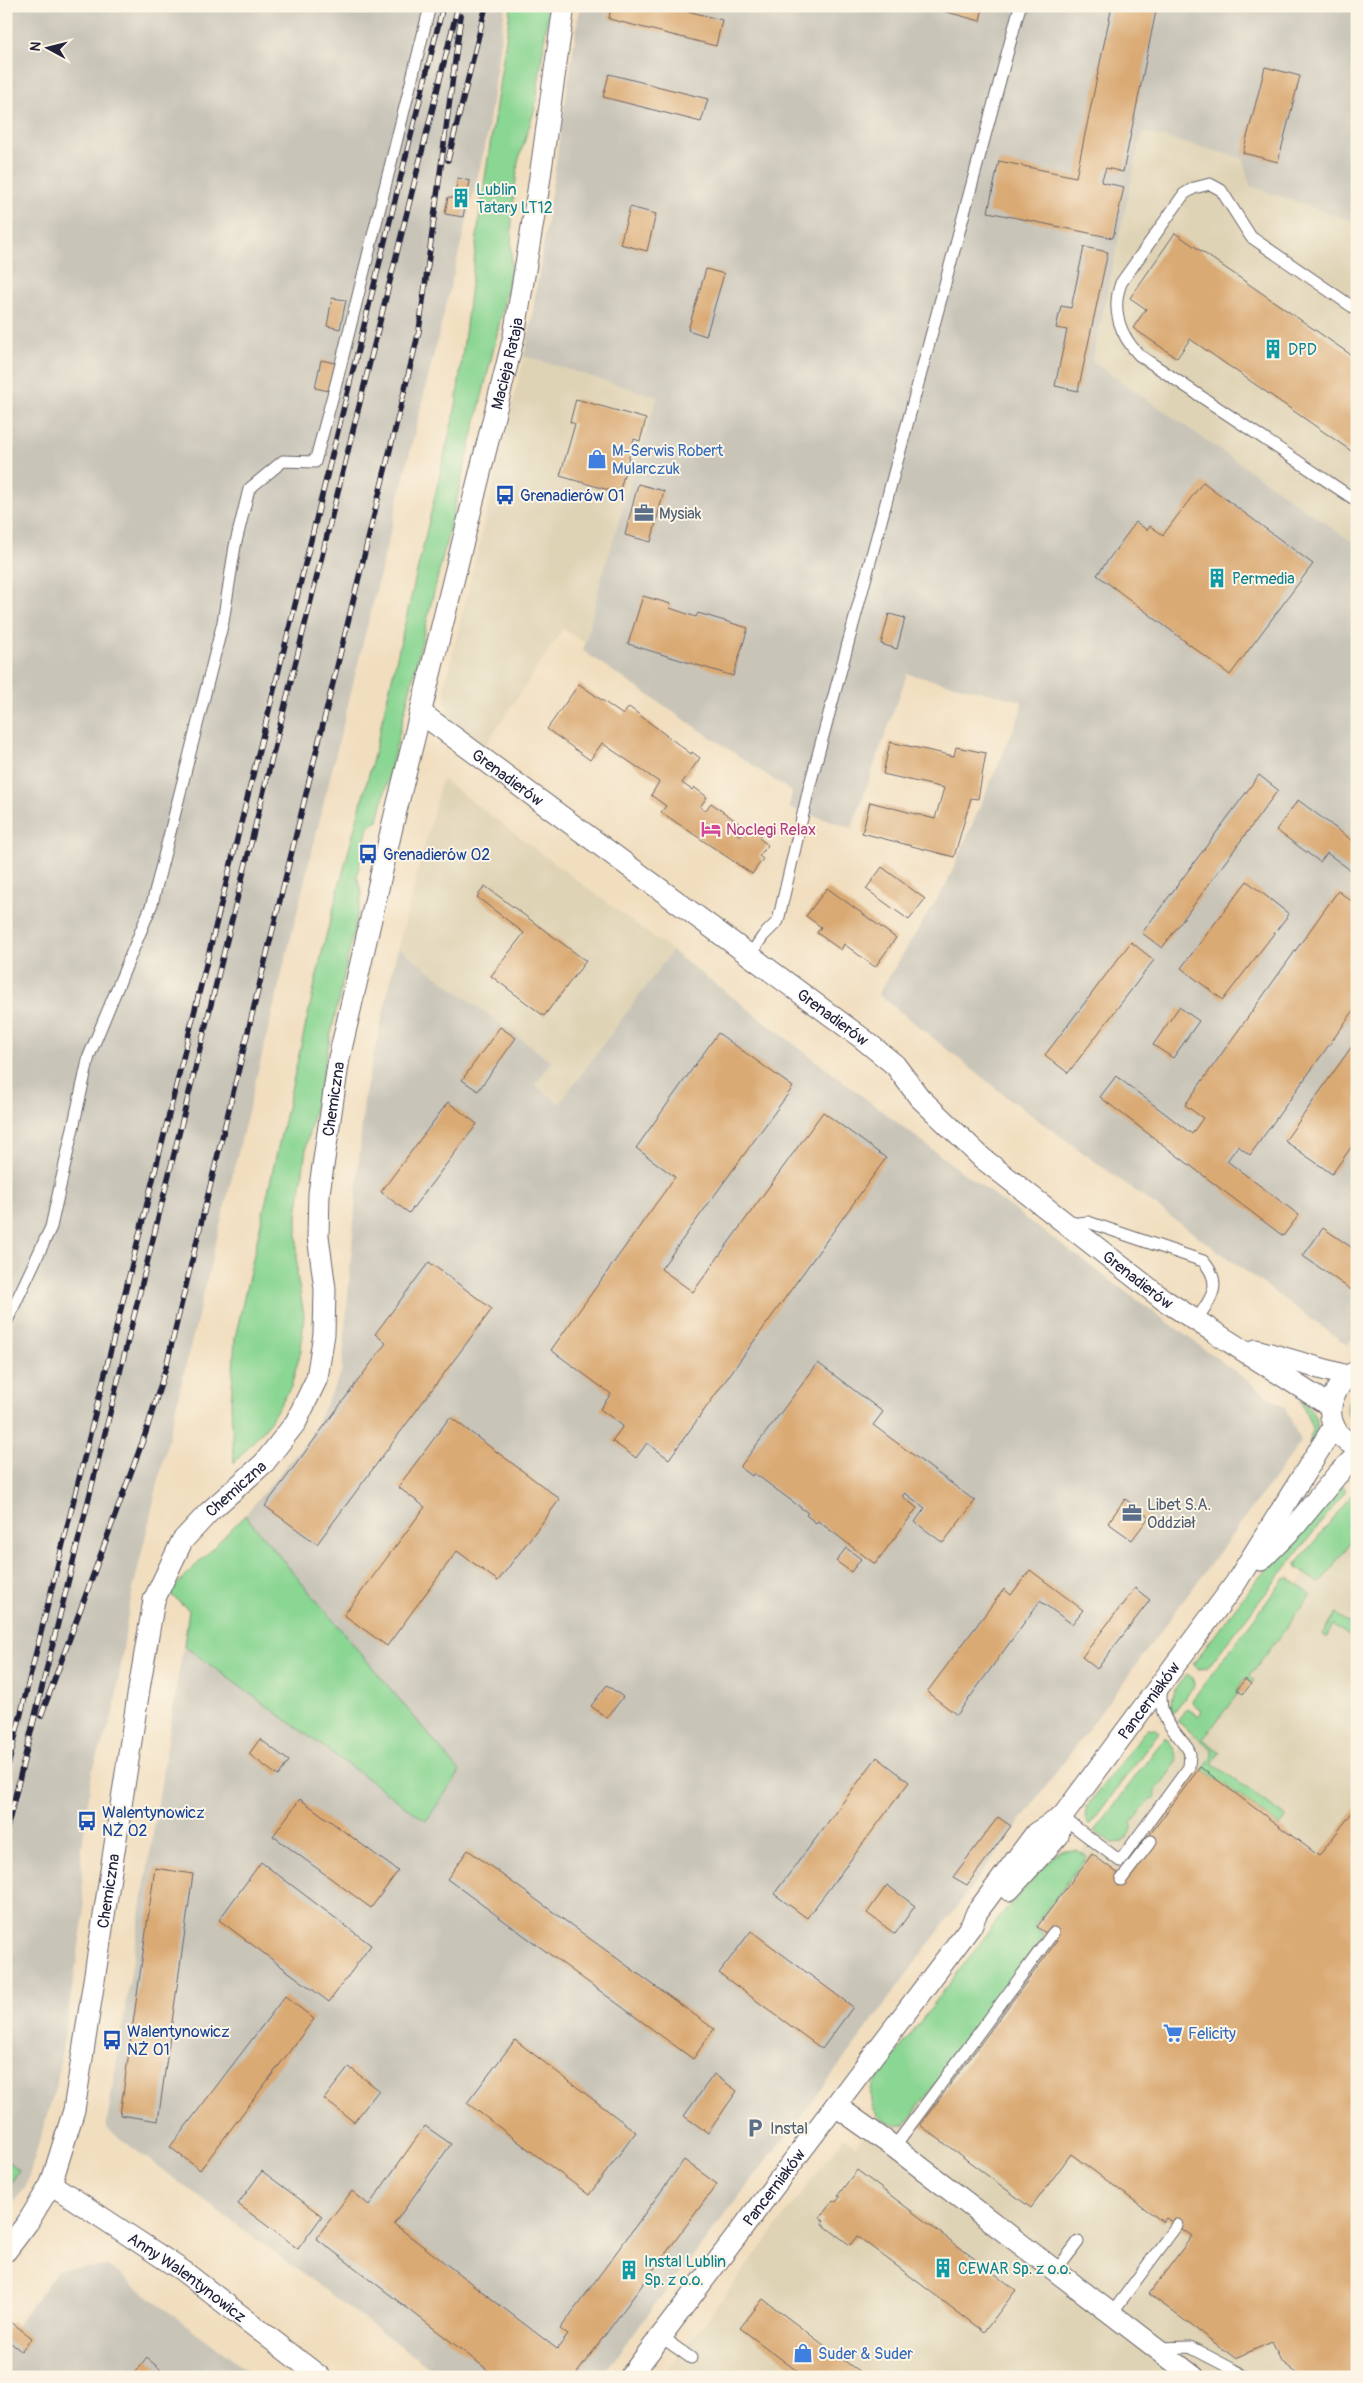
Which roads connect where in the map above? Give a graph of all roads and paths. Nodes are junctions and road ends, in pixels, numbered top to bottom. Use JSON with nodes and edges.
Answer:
{"nodes":[{"id":1,"x":430,"y":6,"type":"edge"},
{"id":2,"x":564,"y":6,"type":"edge"},
{"id":3,"x":1020,"y":6,"type":"edge"},
{"id":4,"x":1357,"y":310,"type":"edge"},
{"id":5,"x":1357,"y":501,"type":"edge"},
{"id":6,"x":421,"y":713,"type":"junction"},
{"id":7,"x":750,"y":955,"type":"junction"},
{"id":8,"x":1068,"y":1224,"type":"junction"},
{"id":9,"x":1196,"y":1320,"type":"junction"},
{"id":10,"x":6,"y":1323,"type":"edge"},
{"id":11,"x":1227,"y":1340,"type":"junction"},
{"id":12,"x":1352,"y":1373,"type":"edge"},
{"id":13,"x":1332,"y":1416,"type":"junction"},
{"id":14,"x":1357,"y":1446,"type":"edge"},
{"id":15,"x":1357,"y":1455,"type":"edge"},
{"id":16,"x":1235,"y":1584,"type":"junction"},
{"id":17,"x":1164,"y":1680,"type":"junction"},
{"id":18,"x":1062,"y":1817,"type":"junction"},
{"id":19,"x":1151,"y":1841,"type":"dead end"},
{"id":20,"x":1121,"y":1880,"type":"dead end"},
{"id":21,"x":1053,"y":1933,"type":"dead end"},
{"id":22,"x":836,"y":2106,"type":"junction"},
{"id":23,"x":894,"y":2147,"type":"junction"},
{"id":24,"x":50,"y":2184,"type":"junction"},
{"id":25,"x":1177,"y":2225,"type":"dead end"},
{"id":26,"x":1078,"y":2242,"type":"dead end"},
{"id":27,"x":6,"y":2252,"type":"edge"},
{"id":28,"x":1056,"y":2271,"type":"junction"},
{"id":29,"x":1112,"y":2313,"type":"junction"},
{"id":30,"x":660,"y":2336,"type":"junction"},
{"id":31,"x":1156,"y":2348,"type":"junction"},
{"id":32,"x":691,"y":2358,"type":"dead end"},
{"id":33,"x":320,"y":2377,"type":"edge"},
{"id":34,"x":630,"y":2377,"type":"edge"},
{"id":35,"x":1194,"y":2377,"type":"edge"},
{"id":36,"x":1244,"y":2377,"type":"edge"}],
"edges":[{"from":1,"to":10,"type":"lane"},
{"from":2,"to":6,"type":"street","name":"Macieja Rataja"},
{"from":3,"to":7,"type":"lane"},
{"from":4,"to":5,"type":"lane"},
{"from":6,"to":7,"type":"street","name":"Grenadierów"},
{"from":6,"to":24,"type":"street","name":"Chemiczna"},
{"from":7,"to":8,"type":"street","name":"Grenadierów"},
{"from":8,"to":9,"type":"street","name":"Grenadierów"},
{"from":8,"to":9,"type":"lane"},
{"from":9,"to":11,"type":"street","name":"Grenadierów"},
{"from":11,"to":12,"type":"street"},
{"from":11,"to":13,"type":"street"},
{"from":12,"to":13,"type":"street","name":"Pancerniaków"},
{"from":13,"to":14,"type":"street"},
{"from":13,"to":16,"type":"street","name":"Pancerniaków"},
{"from":15,"to":16,"type":"street","name":"Pancerniaków"},
{"from":16,"to":17,"type":"street","name":"Pancerniaków"},
{"from":17,"to":18,"type":"street","name":"Pancerniaków"},
{"from":17,"to":18,"type":"lane"},
{"from":18,"to":22,"type":"street","name":"Pancerniaków"},
{"from":19,"to":20,"type":"lane"},
{"from":21,"to":23,"type":"lane"},
{"from":22,"to":23,"type":"street"},
{"from":22,"to":30,"type":"street","name":"Pancerniaków"},
{"from":23,"to":28,"type":"street"},
{"from":24,"to":27,"type":"street","name":"Chemiczna"},
{"from":24,"to":33,"type":"street","name":"Anny Walentynowicz"},
{"from":25,"to":29,"type":"lane"},
{"from":26,"to":28,"type":"lane"},
{"from":28,"to":29,"type":"street"},
{"from":29,"to":31,"type":"street"},
{"from":30,"to":32,"type":"lane"},
{"from":30,"to":34,"type":"street","name":"Pancerniaków"},
{"from":31,"to":35,"type":"street"},
{"from":31,"to":36,"type":"lane"}]}
